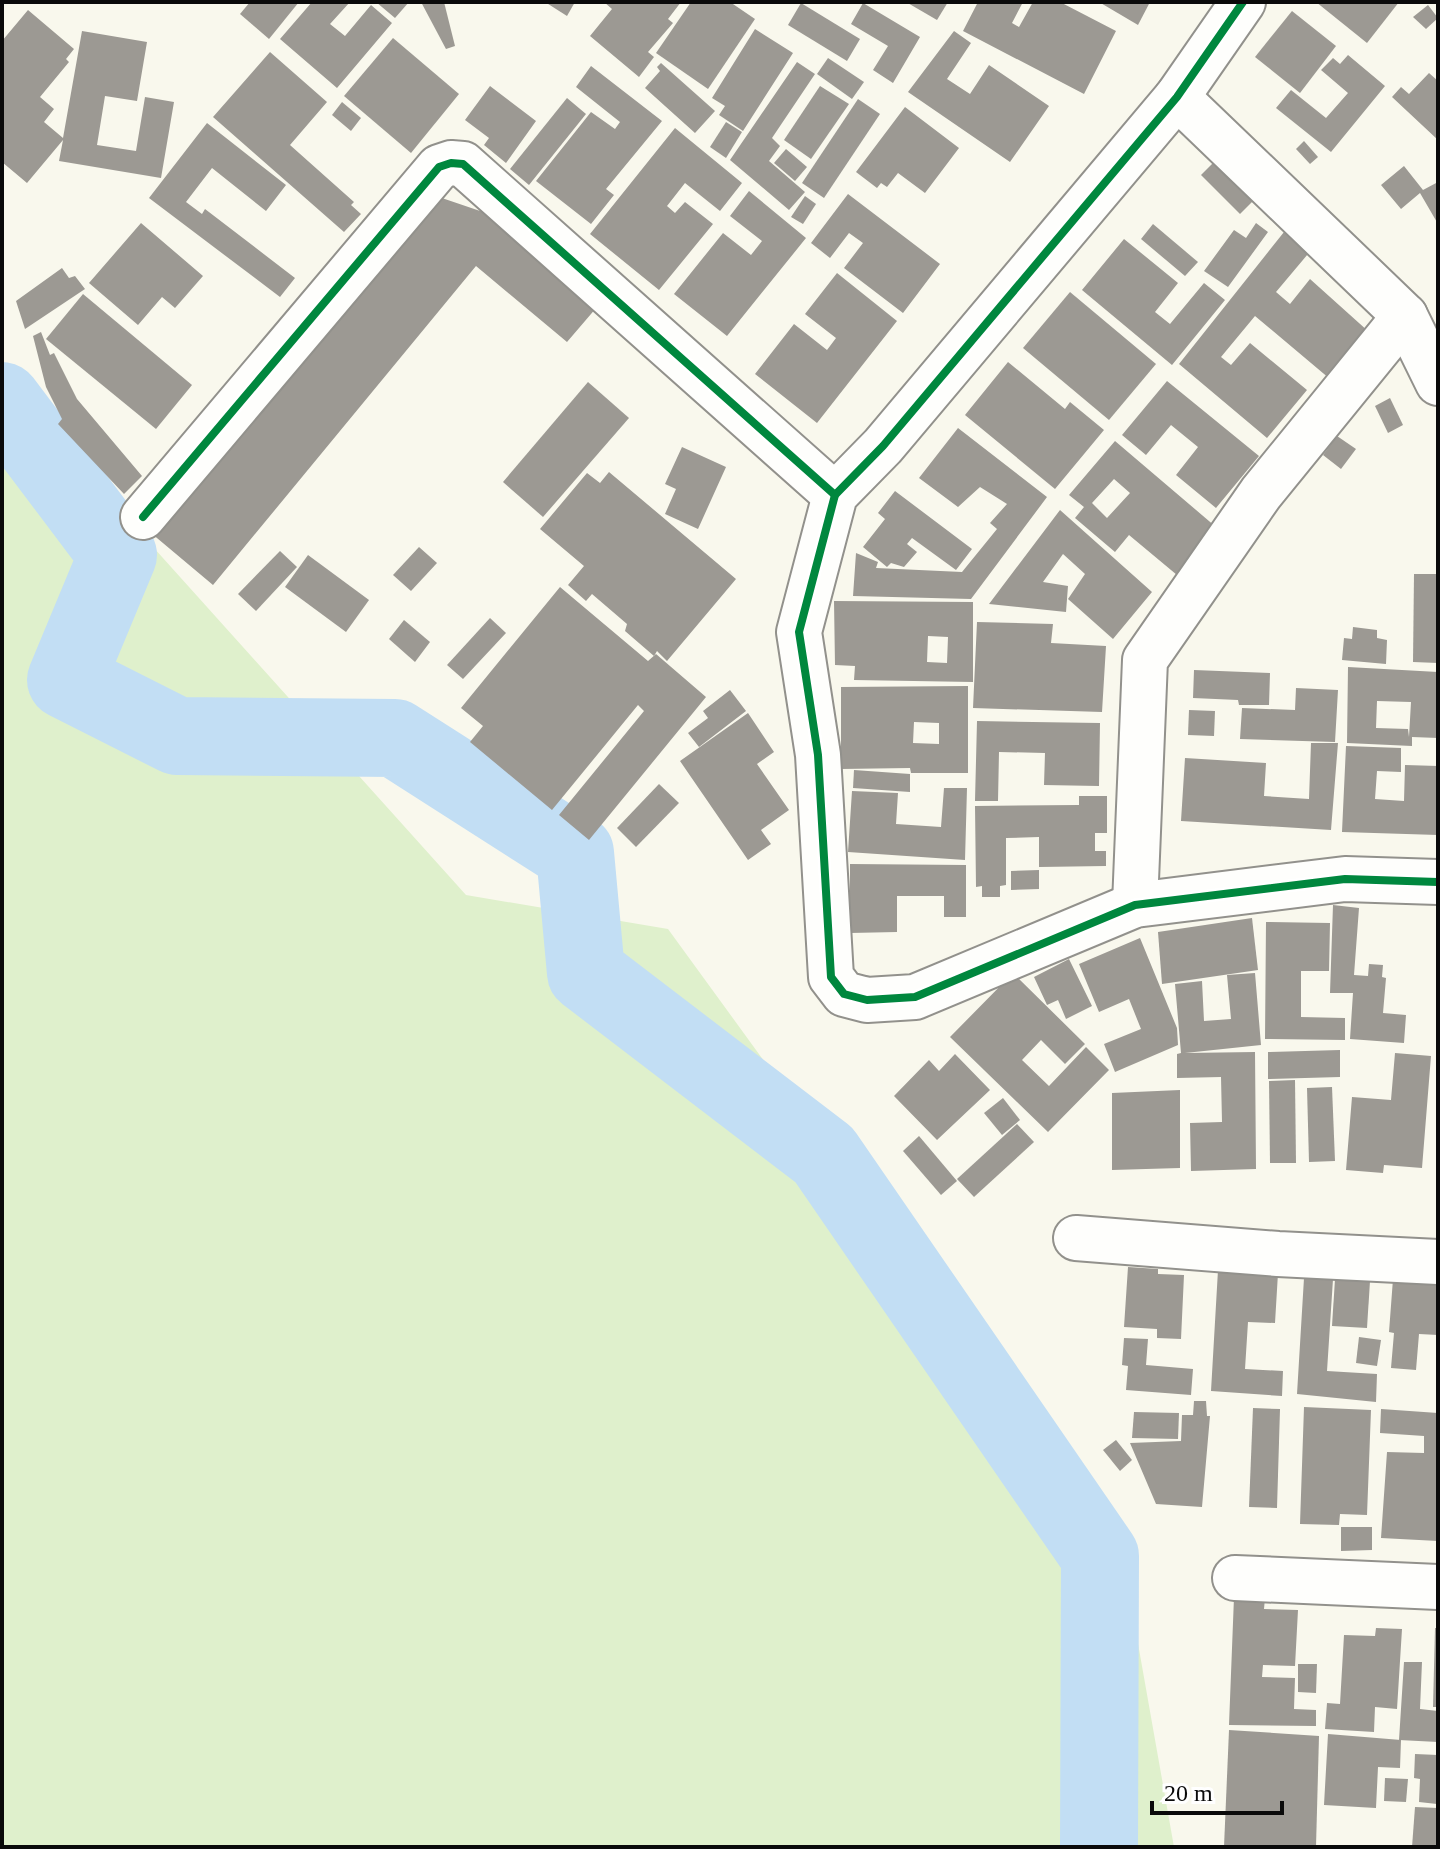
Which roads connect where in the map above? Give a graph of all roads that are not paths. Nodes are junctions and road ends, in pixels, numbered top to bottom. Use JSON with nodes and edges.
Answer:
{"nodes":[{"id":1,"x":1243,"y":2,"type":"edge"},
{"id":2,"x":1177,"y":97,"type":"junction"},
{"id":3,"x":1405,"y":316,"type":"junction"},
{"id":4,"x":1438,"y":383,"type":"edge"},
{"id":5,"x":835,"y":495,"type":"junction"},
{"id":6,"x":143,"y":517,"type":"dead end"},
{"id":7,"x":1438,"y":882,"type":"edge"},
{"id":8,"x":1135,"y":905,"type":"junction"},
{"id":9,"x":1076,"y":1238,"type":"dead end"},
{"id":10,"x":1438,"y":1262,"type":"edge"},
{"id":11,"x":1235,"y":1578,"type":"dead end"},
{"id":12,"x":1438,"y":1587,"type":"edge"}],
"edges":[{"from":1,"to":2,"type":"street"},
{"from":2,"to":3,"type":"street"},
{"from":2,"to":5,"type":"street"},
{"from":3,"to":4,"type":"street"},
{"from":3,"to":8,"type":"street"},
{"from":5,"to":6,"type":"street"},
{"from":5,"to":8,"type":"street"},
{"from":7,"to":8,"type":"street"},
{"from":9,"to":10,"type":"street"},
{"from":11,"to":12,"type":"street"}]}
